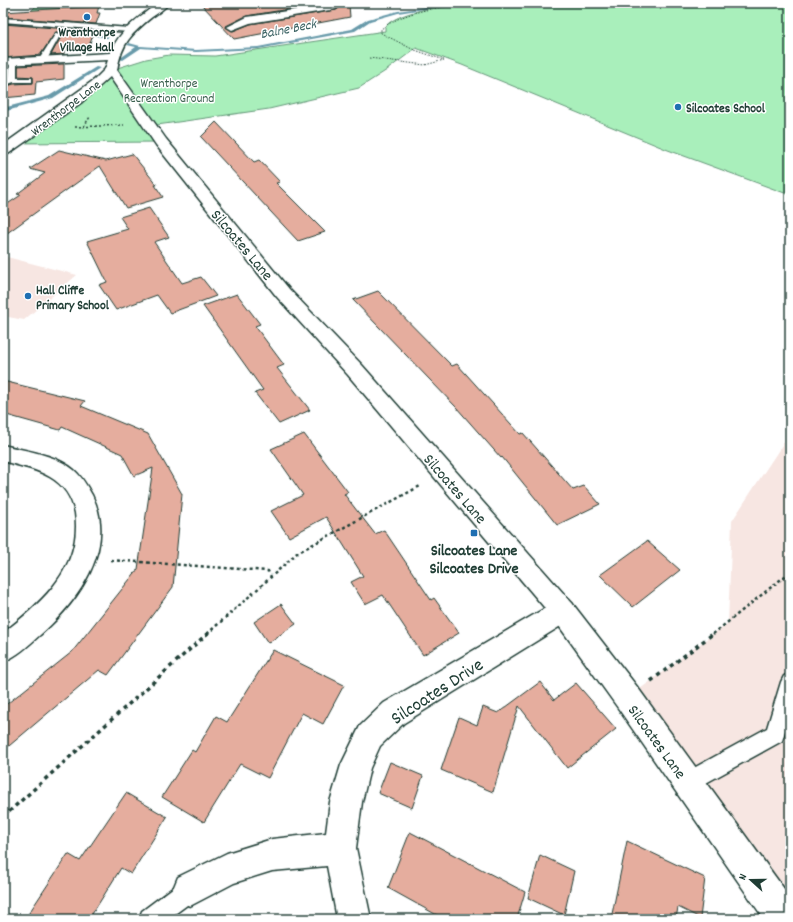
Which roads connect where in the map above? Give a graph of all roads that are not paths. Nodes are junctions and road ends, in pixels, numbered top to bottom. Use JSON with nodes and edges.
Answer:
{"nodes":[{"id":1,"x":164,"y":3,"type":"edge"},
{"id":2,"x":313,"y":3,"type":"edge"},
{"id":3,"x":3,"y":20,"type":"edge"},
{"id":4,"x":232,"y":27,"type":"dead end"},
{"id":5,"x":129,"y":30,"type":"junction"},
{"id":6,"x":58,"y":34,"type":"dead end"},
{"id":7,"x":42,"y":61,"type":"junction"},
{"id":8,"x":8,"y":62,"type":"edge"},
{"id":9,"x":112,"y":63,"type":"junction"},
{"id":10,"x":13,"y":80,"type":"junction"},
{"id":11,"x":29,"y":80,"type":"dead end"},
{"id":12,"x":3,"y":84,"type":"edge"},
{"id":13,"x":3,"y":151,"type":"edge"},
{"id":14,"x":3,"y":453,"type":"edge"},
{"id":15,"x":563,"y":611,"type":"junction"},
{"id":16,"x":3,"y":649,"type":"edge"},
{"id":17,"x":790,"y":682,"type":"edge"},
{"id":18,"x":688,"y":782,"type":"junction"},
{"id":19,"x":340,"y":848,"type":"junction"},
{"id":20,"x":190,"y":889,"type":"joint"},
{"id":21,"x":150,"y":919,"type":"edge"},
{"id":22,"x":354,"y":919,"type":"edge"},
{"id":23,"x":785,"y":919,"type":"edge"}],
"edges":[{"from":1,"to":5,"type":"street","name":"Wrenthorpe Lane"},
{"from":2,"to":4,"type":"street"},
{"from":3,"to":5,"type":"lane"},
{"from":5,"to":9,"type":"street","name":"Wrenthorpe Lane"},
{"from":6,"to":7,"type":"lane"},
{"from":7,"to":8,"type":"street"},
{"from":7,"to":9,"type":"street"},
{"from":8,"to":10,"type":"lane"},
{"from":9,"to":13,"type":"street","name":"Wrenthorpe Lane"},
{"from":9,"to":15,"type":"street","name":"Silcoates Lane"},
{"from":10,"to":11,"type":"lane"},
{"from":10,"to":12,"type":"lane"},
{"from":14,"to":16,"type":"street"},
{"from":15,"to":18,"type":"street","name":"Silcoates Lane"},
{"from":15,"to":19,"type":"street","name":"Silcoates Drive"},
{"from":17,"to":18,"type":"lane"},
{"from":18,"to":23,"type":"street","name":"Silcoates Lane"},
{"from":19,"to":20,"type":"street"},
{"from":19,"to":22,"type":"street","name":"Silcoates Drive"},
{"from":20,"to":21,"type":"lane"}]}
